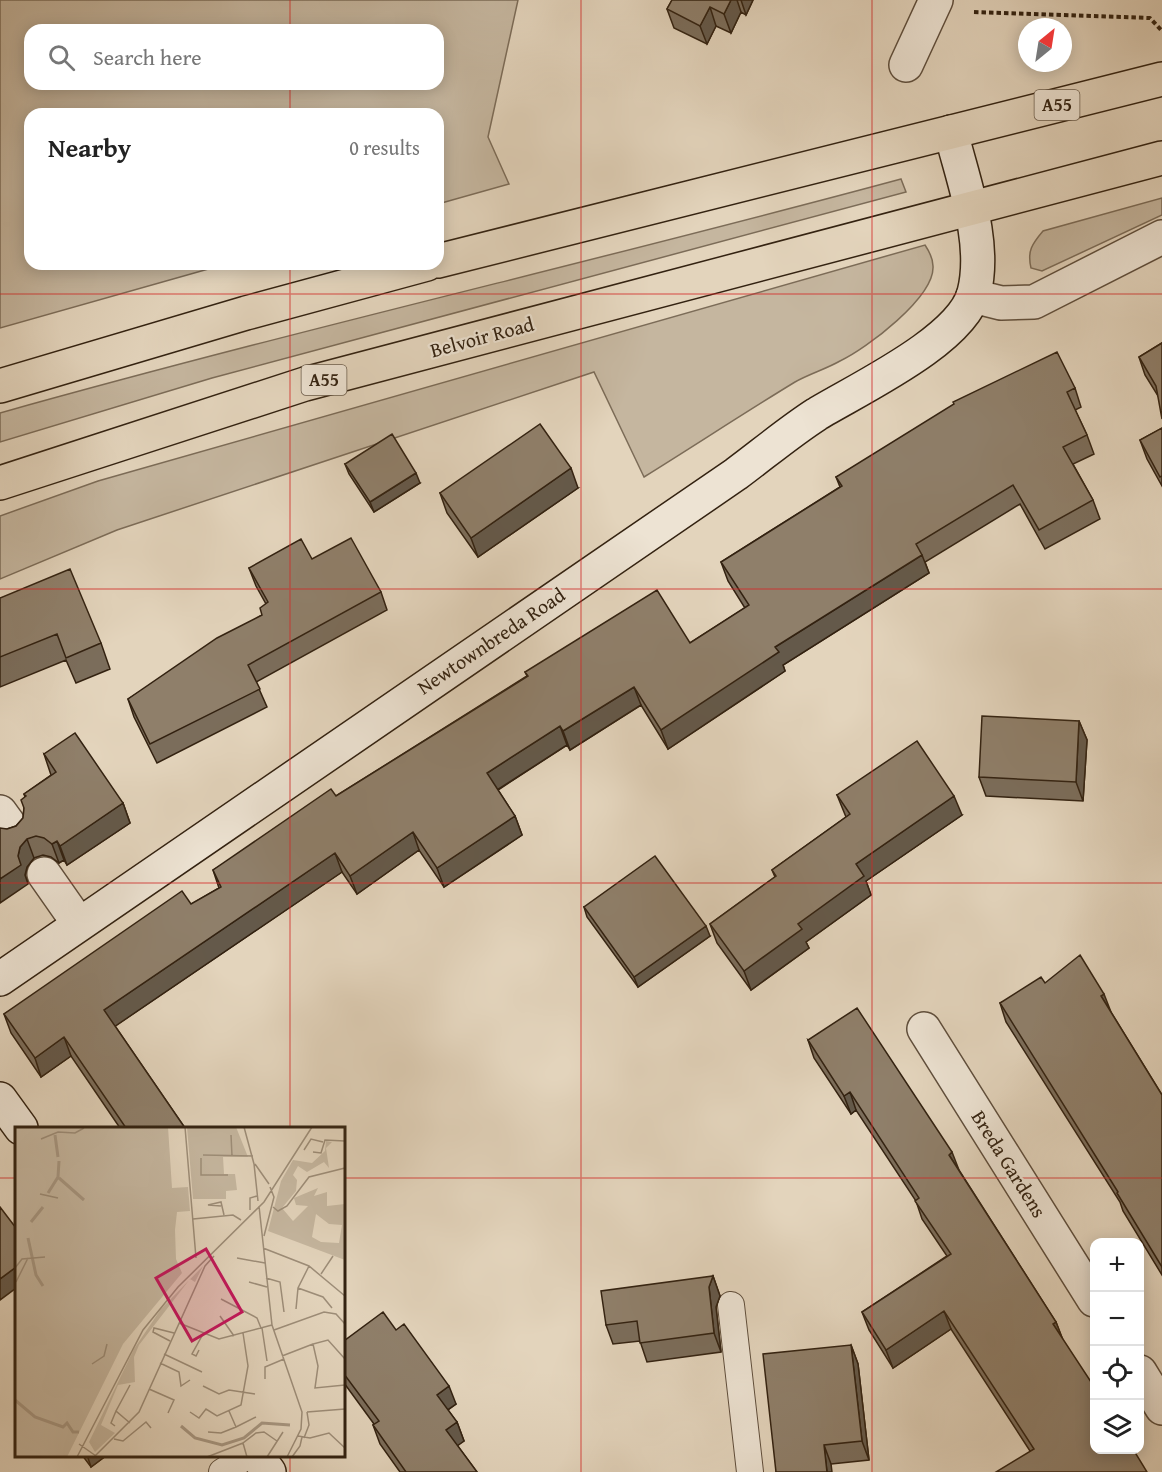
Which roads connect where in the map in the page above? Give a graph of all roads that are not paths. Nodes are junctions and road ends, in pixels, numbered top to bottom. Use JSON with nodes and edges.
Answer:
{"nodes":[{"id":1,"x":933,"y":5,"type":"edge"},
{"id":2,"x":906,"y":65,"type":"dead end"},
{"id":3,"x":1162,"y":79,"type":"edge"},
{"id":4,"x":951,"y":132,"type":"junction"},
{"id":5,"x":1162,"y":158,"type":"edge"},
{"id":6,"x":970,"y":208,"type":"junction"},
{"id":7,"x":1162,"y":237,"type":"edge"},
{"id":8,"x":444,"y":259,"type":"edge"},
{"id":9,"x":404,"y":270,"type":"edge"},
{"id":10,"x":973,"y":296,"type":"junction"},
{"id":11,"x":0,"y":386,"type":"edge"},
{"id":12,"x":0,"y":483,"type":"edge"},
{"id":13,"x":44,"y":874,"type":"dead end"},
{"id":14,"x":79,"y":924,"type":"junction"},
{"id":15,"x":0,"y":979,"type":"edge"},
{"id":16,"x":924,"y":1029,"type":"dead end"},
{"id":17,"x":0,"y":1099,"type":"edge"},
{"id":18,"x":20,"y":1127,"type":"edge"},
{"id":19,"x":1090,"y":1292,"type":"edge"},
{"id":20,"x":731,"y":1305,"type":"dead end"},
{"id":21,"x":1144,"y":1379,"type":"edge"},
{"id":22,"x":1162,"y":1408,"type":"edge"},
{"id":23,"x":245,"y":1457,"type":"edge"},
{"id":24,"x":258,"y":1457,"type":"edge"},
{"id":25,"x":222,"y":1472,"type":"edge"},
{"id":26,"x":269,"y":1472,"type":"edge"},
{"id":27,"x":750,"y":1472,"type":"edge"}],
"edges":[{"from":1,"to":2,"type":"street"},
{"from":3,"to":4,"type":"highway","number":"A55"},
{"from":4,"to":6,"type":"street","name":"Newtownbreda Road"},
{"from":4,"to":8,"type":"highway","number":"A55"},
{"from":5,"to":6,"type":"highway","number":"A55"},
{"from":6,"to":10,"type":"street","name":"Newtownbreda Road"},
{"from":6,"to":12,"type":"highway","name":"Belvoir Road","number":"A55"},
{"from":7,"to":10,"type":"street"},
{"from":9,"to":11,"type":"highway"},
{"from":10,"to":14,"type":"street","name":"Newtownbreda Road"},
{"from":13,"to":14,"type":"street"},
{"from":14,"to":15,"type":"street","name":"Newtownbreda Road"},
{"from":16,"to":19,"type":"street","name":"Breda Gardens"},
{"from":17,"to":18,"type":"street"},
{"from":20,"to":27,"type":"lane"},
{"from":21,"to":22,"type":"street"},
{"from":23,"to":25,"type":"lane"},
{"from":24,"to":26,"type":"street"}]}
